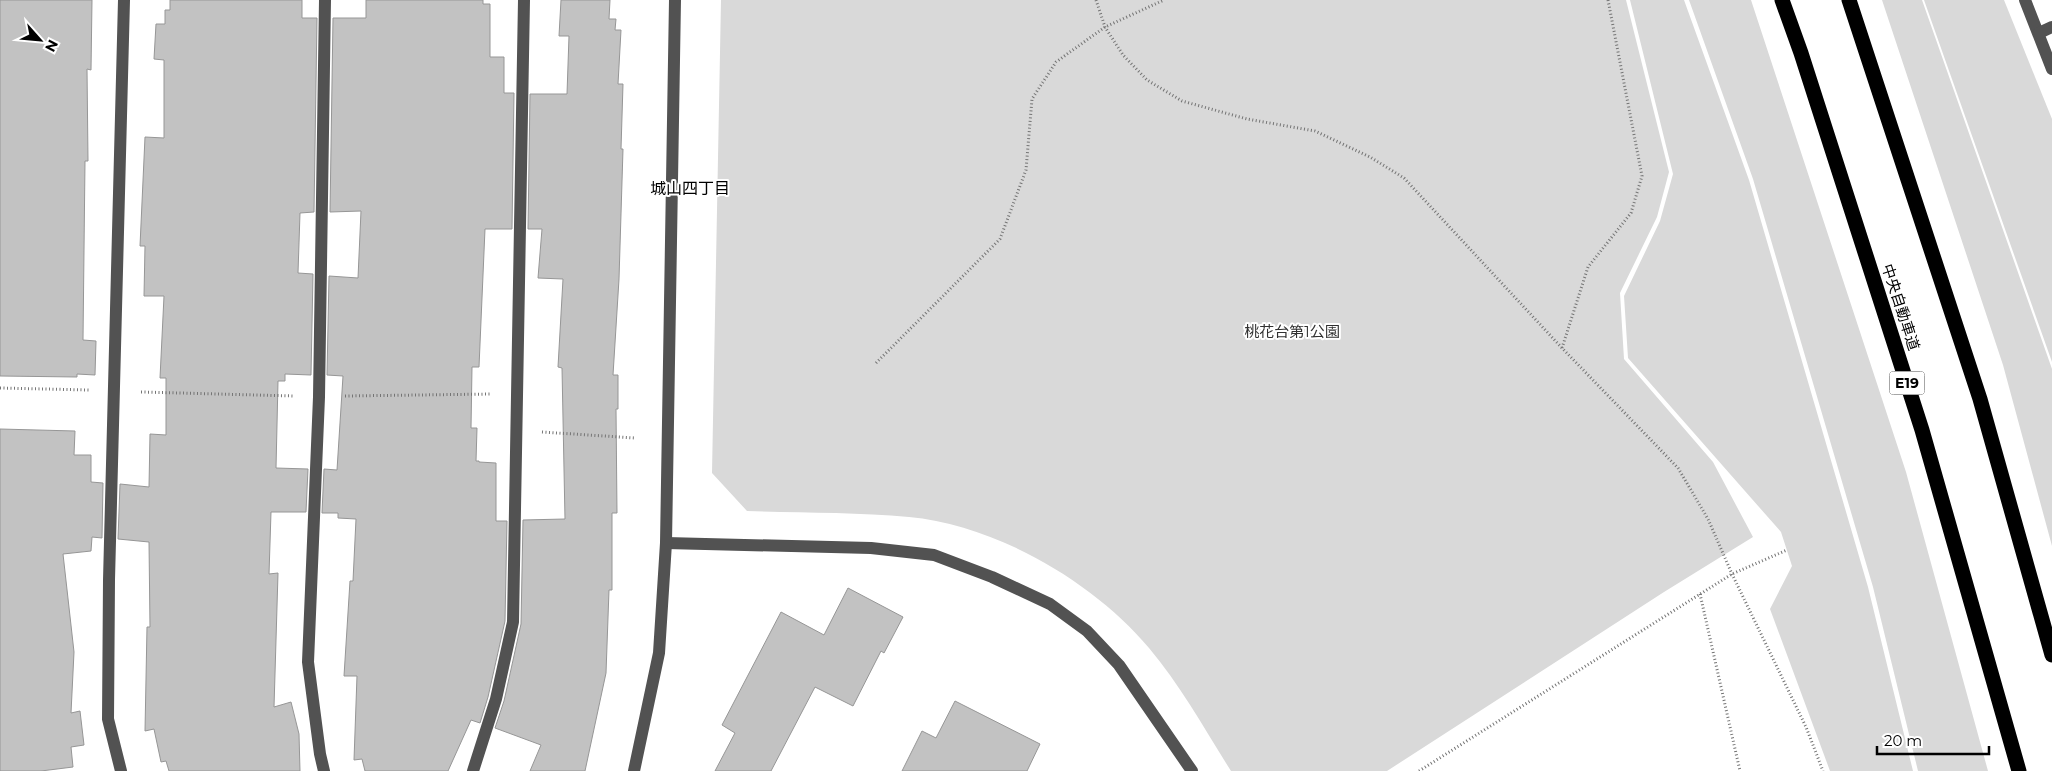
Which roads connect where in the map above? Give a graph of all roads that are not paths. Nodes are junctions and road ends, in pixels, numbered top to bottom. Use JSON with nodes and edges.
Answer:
{"nodes":[{"id":1,"x":124,"y":0,"type":"edge"},
{"id":2,"x":325,"y":0,"type":"edge"},
{"id":3,"x":524,"y":0,"type":"edge"},
{"id":4,"x":675,"y":0,"type":"edge"},
{"id":5,"x":1782,"y":0,"type":"edge"},
{"id":6,"x":1848,"y":0,"type":"edge"},
{"id":7,"x":2026,"y":0,"type":"edge"},
{"id":8,"x":2052,"y":27,"type":"edge"},
{"id":9,"x":2039,"y":33,"type":"junction"},
{"id":10,"x":2052,"y":69,"type":"edge"},
{"id":11,"x":666,"y":543,"type":"junction"},
{"id":12,"x":2052,"y":655,"type":"edge"},
{"id":13,"x":121,"y":771,"type":"edge"},
{"id":14,"x":324,"y":771,"type":"edge"},
{"id":15,"x":473,"y":771,"type":"edge"},
{"id":16,"x":634,"y":771,"type":"edge"},
{"id":17,"x":1192,"y":771,"type":"edge"},
{"id":18,"x":2019,"y":771,"type":"edge"}],
"edges":[{"from":1,"to":13,"type":"street"},
{"from":2,"to":14,"type":"street"},
{"from":3,"to":15,"type":"street"},
{"from":4,"to":11,"type":"street"},
{"from":5,"to":18,"type":"highway","name":"中央自動車道","number":"E19"},
{"from":6,"to":12,"type":"highway"},
{"from":7,"to":9,"type":"street"},
{"from":8,"to":9,"type":"street"},
{"from":9,"to":10,"type":"street"},
{"from":11,"to":16,"type":"street"},
{"from":11,"to":17,"type":"street"}]}
